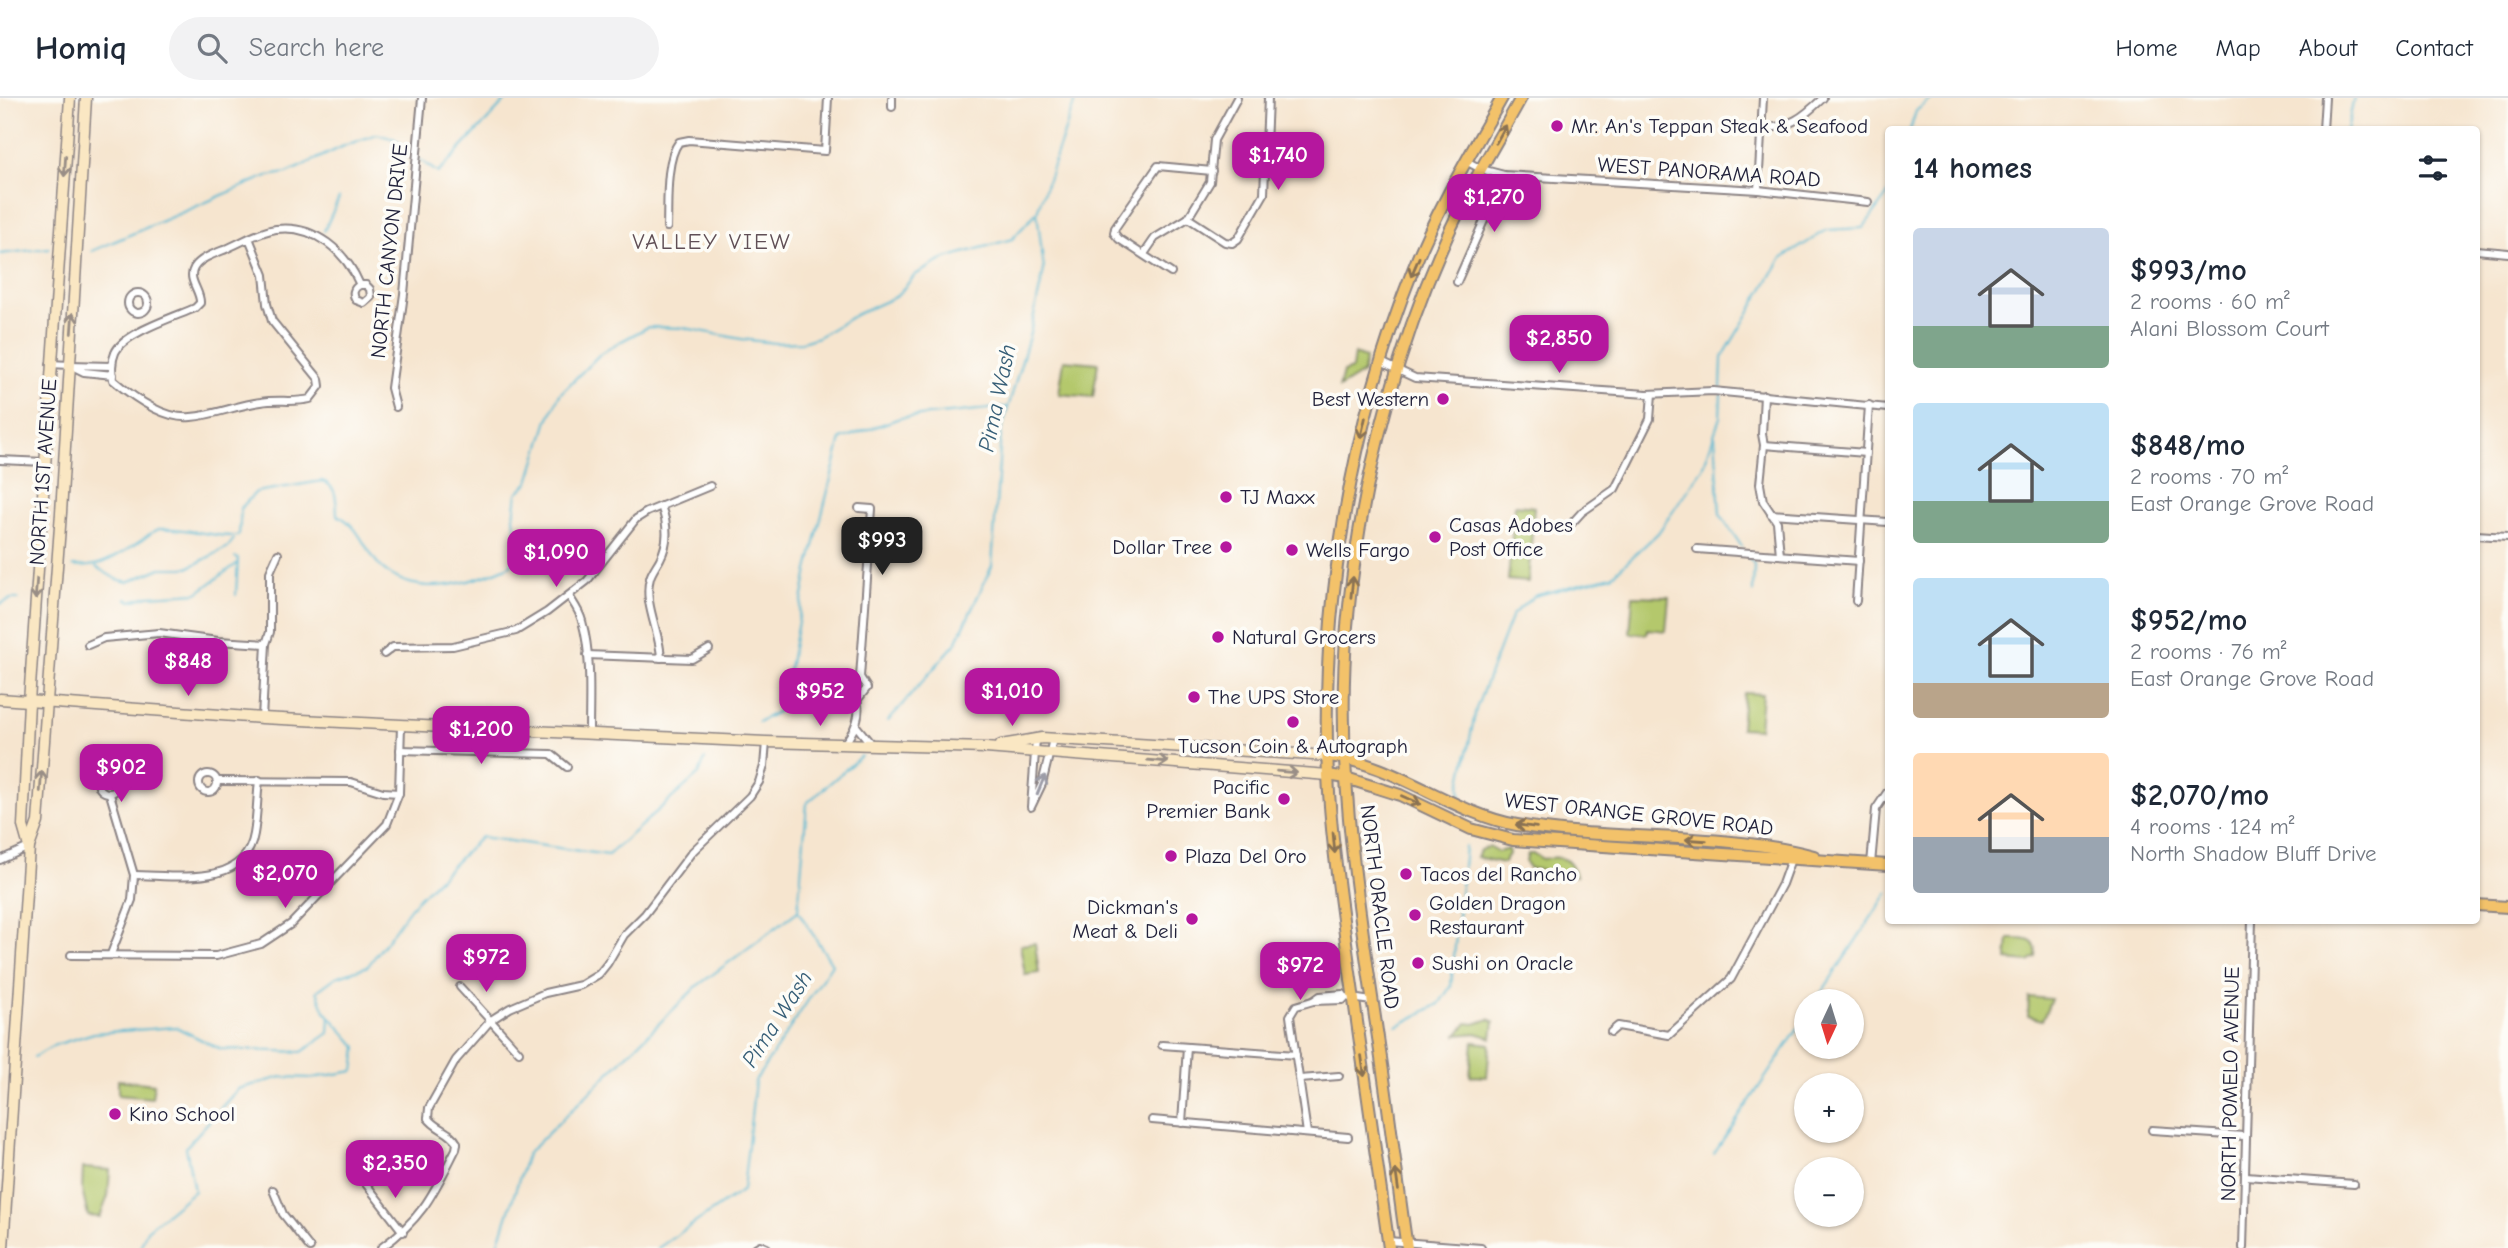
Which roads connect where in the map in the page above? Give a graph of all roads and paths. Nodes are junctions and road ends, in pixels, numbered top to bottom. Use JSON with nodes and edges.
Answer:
{"nodes":[{"id":1,"x":70,"y":98,"type":"edge"},
{"id":2,"x":86,"y":98,"type":"edge"},
{"id":3,"x":422,"y":98,"type":"edge"},
{"id":4,"x":828,"y":98,"type":"edge"},
{"id":5,"x":892,"y":98,"type":"edge"},
{"id":6,"x":1237,"y":98,"type":"edge"},
{"id":7,"x":1268,"y":98,"type":"edge"},
{"id":8,"x":1502,"y":98,"type":"edge"},
{"id":9,"x":1521,"y":98,"type":"edge"},
{"id":10,"x":1763,"y":98,"type":"edge"},
{"id":11,"x":1823,"y":98,"type":"edge"},
{"id":12,"x":2325,"y":98,"type":"edge"},
{"id":13,"x":892,"y":107,"type":"dead end"},
{"id":14,"x":2323,"y":126,"type":"edge"},
{"id":15,"x":1761,"y":129,"type":"junction"},
{"id":16,"x":1466,"y":161,"type":"junction"},
{"id":17,"x":1481,"y":169,"type":"junction"},
{"id":18,"x":1212,"y":171,"type":"junction"},
{"id":19,"x":1504,"y":175,"type":"junction"},
{"id":20,"x":1758,"y":190,"type":"junction"},
{"id":21,"x":1868,"y":202,"type":"dead end"},
{"id":22,"x":1188,"y":218,"type":"junction"},
{"id":23,"x":667,"y":227,"type":"dead end"},
{"id":24,"x":249,"y":238,"type":"junction"},
{"id":25,"x":2480,"y":250,"type":"edge"},
{"id":26,"x":2508,"y":253,"type":"edge"},
{"id":27,"x":1144,"y":254,"type":"junction"},
{"id":28,"x":1171,"y":273,"type":"dead end"},
{"id":29,"x":1457,"y":282,"type":"dead end"},
{"id":30,"x":360,"y":285,"type":"dead end"},
{"id":31,"x":142,"y":312,"type":"dead end"},
{"id":32,"x":149,"y":328,"type":"junction"},
{"id":33,"x":1381,"y":362,"type":"junction"},
{"id":34,"x":50,"y":364,"type":"junction"},
{"id":35,"x":70,"y":365,"type":"junction"},
{"id":36,"x":112,"y":369,"type":"junction"},
{"id":37,"x":1397,"y":370,"type":"junction"},
{"id":38,"x":1652,"y":394,"type":"junction"},
{"id":39,"x":1764,"y":395,"type":"junction"},
{"id":40,"x":1869,"y":405,"type":"junction"},
{"id":41,"x":396,"y":407,"type":"dead end"},
{"id":42,"x":1885,"y":408,"type":"edge"},
{"id":43,"x":1764,"y":445,"type":"junction"},
{"id":44,"x":1866,"y":453,"type":"junction"},
{"id":45,"x":0,"y":460,"type":"edge"},
{"id":46,"x":45,"y":462,"type":"junction"},
{"id":47,"x":710,"y":486,"type":"dead end"},
{"id":48,"x":661,"y":506,"type":"junction"},
{"id":49,"x":859,"y":508,"type":"dead end"},
{"id":50,"x":1770,"y":514,"type":"junction"},
{"id":51,"x":1861,"y":520,"type":"junction"},
{"id":52,"x":1885,"y":522,"type":"edge"},
{"id":53,"x":1572,"y":523,"type":"dead end"},
{"id":54,"x":2480,"y":535,"type":"edge"},
{"id":55,"x":2508,"y":537,"type":"edge"},
{"id":56,"x":1697,"y":549,"type":"dead end"},
{"id":57,"x":278,"y":554,"type":"dead end"},
{"id":58,"x":1780,"y":555,"type":"junction"},
{"id":59,"x":1859,"y":561,"type":"junction"},
{"id":60,"x":569,"y":596,"type":"junction"},
{"id":61,"x":1856,"y":601,"type":"dead end"},
{"id":62,"x":266,"y":644,"type":"junction"},
{"id":63,"x":88,"y":645,"type":"dead end"},
{"id":64,"x":709,"y":649,"type":"dead end"},
{"id":65,"x":384,"y":654,"type":"dead end"},
{"id":66,"x":587,"y":655,"type":"junction"},
{"id":67,"x":661,"y":658,"type":"junction"},
{"id":68,"x":860,"y":677,"type":"junction"},
{"id":69,"x":859,"y":698,"type":"junction"},
{"id":70,"x":0,"y":699,"type":"edge"},
{"id":71,"x":29,"y":702,"type":"junction"},
{"id":72,"x":46,"y":704,"type":"junction"},
{"id":73,"x":262,"y":718,"type":"junction"},
{"id":74,"x":401,"y":725,"type":"junction"},
{"id":75,"x":857,"y":727,"type":"junction"},
{"id":76,"x":589,"y":733,"type":"junction"},
{"id":77,"x":1036,"y":739,"type":"junction"},
{"id":78,"x":1053,"y":739,"type":"junction"},
{"id":79,"x":766,"y":742,"type":"junction"},
{"id":80,"x":844,"y":744,"type":"junction"},
{"id":81,"x":873,"y":745,"type":"junction"},
{"id":82,"x":986,"y":748,"type":"junction"},
{"id":83,"x":400,"y":750,"type":"junction"},
{"id":84,"x":1036,"y":752,"type":"junction"},
{"id":85,"x":1051,"y":753,"type":"junction"},
{"id":86,"x":1328,"y":756,"type":"junction"},
{"id":87,"x":1345,"y":758,"type":"junction"},
{"id":88,"x":568,"y":767,"type":"dead end"},
{"id":89,"x":1328,"y":775,"type":"junction"},
{"id":90,"x":1346,"y":778,"type":"junction"},
{"id":91,"x":259,"y":780,"type":"junction"},
{"id":92,"x":217,"y":781,"type":"dead end"},
{"id":93,"x":398,"y":793,"type":"junction"},
{"id":94,"x":110,"y":794,"type":"dead end"},
{"id":95,"x":1885,"y":796,"type":"edge"},
{"id":96,"x":29,"y":847,"type":"junction"},
{"id":97,"x":1791,"y":854,"type":"junction"},
{"id":98,"x":0,"y":860,"type":"edge"},
{"id":99,"x":1871,"y":864,"type":"junction"},
{"id":100,"x":1885,"y":865,"type":"edge"},
{"id":101,"x":134,"y":875,"type":"junction"},
{"id":102,"x":2480,"y":905,"type":"edge"},
{"id":103,"x":2508,"y":907,"type":"edge"},
{"id":104,"x":2252,"y":924,"type":"edge"},
{"id":105,"x":111,"y":954,"type":"junction"},
{"id":106,"x":71,"y":955,"type":"dead end"},
{"id":107,"x":460,"y":987,"type":"dead end"},
{"id":108,"x":1350,"y":998,"type":"junction"},
{"id":109,"x":1371,"y":1001,"type":"junction"},
{"id":110,"x":491,"y":1020,"type":"junction"},
{"id":111,"x":1611,"y":1032,"type":"dead end"},
{"id":112,"x":1162,"y":1045,"type":"dead end"},
{"id":113,"x":1187,"y":1047,"type":"junction"},
{"id":114,"x":519,"y":1052,"type":"dead end"},
{"id":115,"x":1296,"y":1055,"type":"junction"},
{"id":116,"x":1339,"y":1076,"type":"dead end"},
{"id":117,"x":1300,"y":1079,"type":"junction"},
{"id":118,"x":1152,"y":1120,"type":"dead end"},
{"id":119,"x":1182,"y":1123,"type":"junction"},
{"id":120,"x":2152,"y":1129,"type":"dead end"},
{"id":121,"x":1307,"y":1133,"type":"junction"},
{"id":122,"x":2244,"y":1136,"type":"junction"},
{"id":123,"x":1348,"y":1137,"type":"dead end"},
{"id":124,"x":5,"y":1164,"type":"edge"},
{"id":125,"x":2246,"y":1176,"type":"junction"},
{"id":126,"x":366,"y":1184,"type":"dead end"},
{"id":127,"x":2354,"y":1184,"type":"dead end"},
{"id":128,"x":273,"y":1190,"type":"dead end"},
{"id":129,"x":403,"y":1232,"type":"junction"},
{"id":130,"x":1388,"y":1245,"type":"edge"},
{"id":131,"x":1407,"y":1245,"type":"edge"},
{"id":132,"x":3,"y":1248,"type":"edge"},
{"id":133,"x":310,"y":1248,"type":"edge"},
{"id":134,"x":381,"y":1248,"type":"edge"},
{"id":135,"x":755,"y":1248,"type":"edge"},
{"id":136,"x":766,"y":1248,"type":"edge"},
{"id":137,"x":1481,"y":1248,"type":"edge"},
{"id":138,"x":2243,"y":1248,"type":"edge"}],
"edges":[{"from":1,"to":34,"type":"main road","name":"NORTH 1ST AVENUE","one_way":true},
{"from":35,"to":2,"type":"main road","name":"NORTH 1ST AVENUE","one_way":true},
{"from":3,"to":41,"type":"street","name":"NORTH CANYON DRIVE"},
{"from":4,"to":23,"type":"street"},
{"from":5,"to":13,"type":"street"},
{"from":6,"to":18,"type":"street"},
{"from":7,"to":22,"type":"street"},
{"from":8,"to":16,"type":"main road","name":"NORTH ORACLE ROAD"},
{"from":17,"to":9,"type":"main road","name":"NORTH ORACLE ROAD","one_way":true},
{"from":10,"to":15,"type":"street"},
{"from":11,"to":15,"type":"street"},
{"from":12,"to":14,"type":"street"},
{"from":15,"to":20,"type":"street"},
{"from":16,"to":17,"type":"street","name":"WEST PANORAMA ROAD"},
{"from":16,"to":33,"type":"main road","name":"NORTH ORACLE ROAD","one_way":true},
{"from":17,"to":19,"type":"street","name":"WEST PANORAMA ROAD"},
{"from":17,"to":37,"type":"main road","name":"NORTH ORACLE ROAD"},
{"from":18,"to":22,"type":"street"},
{"from":18,"to":27,"type":"street"},
{"from":19,"to":20,"type":"street","name":"WEST PANORAMA ROAD"},
{"from":19,"to":29,"type":"street"},
{"from":20,"to":21,"type":"street","name":"WEST PANORAMA ROAD"},
{"from":22,"to":27,"type":"street"},
{"from":24,"to":30,"type":"street"},
{"from":24,"to":32,"type":"street"},
{"from":24,"to":36,"type":"street"},
{"from":25,"to":26,"type":"street"},
{"from":27,"to":28,"type":"street"},
{"from":31,"to":32,"type":"street"},
{"from":32,"to":36,"type":"street"},
{"from":33,"to":37,"type":"street"},
{"from":33,"to":86,"type":"main road","name":"NORTH ORACLE ROAD","one_way":true},
{"from":34,"to":35,"type":"street"},
{"from":34,"to":46,"type":"main road","name":"NORTH 1ST AVENUE"},
{"from":35,"to":36,"type":"street"},
{"from":35,"to":72,"type":"main road","name":"NORTH 1ST AVENUE"},
{"from":37,"to":38,"type":"street"},
{"from":87,"to":37,"type":"main road","name":"NORTH ORACLE ROAD","one_way":true},
{"from":38,"to":39,"type":"street"},
{"from":38,"to":53,"type":"street"},
{"from":39,"to":40,"type":"street"},
{"from":39,"to":43,"type":"street"},
{"from":40,"to":42,"type":"street"},
{"from":40,"to":44,"type":"street"},
{"from":43,"to":44,"type":"street"},
{"from":43,"to":50,"type":"street"},
{"from":44,"to":51,"type":"street"},
{"from":45,"to":46,"type":"street"},
{"from":46,"to":71,"type":"main road","name":"NORTH 1ST AVENUE","one_way":true},
{"from":47,"to":48,"type":"street"},
{"from":48,"to":60,"type":"street"},
{"from":48,"to":67,"type":"street"},
{"from":49,"to":68,"type":"street"},
{"from":50,"to":51,"type":"street"},
{"from":50,"to":58,"type":"street"},
{"from":51,"to":52,"type":"street"},
{"from":51,"to":59,"type":"street"},
{"from":54,"to":55,"type":"street"},
{"from":56,"to":58,"type":"street"},
{"from":57,"to":62,"type":"street"},
{"from":58,"to":59,"type":"street"},
{"from":59,"to":61,"type":"street"},
{"from":60,"to":65,"type":"street"},
{"from":60,"to":66,"type":"street"},
{"from":62,"to":63,"type":"street"},
{"from":62,"to":73,"type":"street"},
{"from":64,"to":67,"type":"street"},
{"from":66,"to":67,"type":"street"},
{"from":66,"to":76,"type":"street"},
{"from":68,"to":69,"type":"street"},
{"from":68,"to":69,"type":"street"},
{"from":69,"to":75,"type":"street"},
{"from":70,"to":71,"type":"main road","name":"WEST ORANGE GROVE ROAD"},
{"from":71,"to":72,"type":"main road","name":"WEST ORANGE GROVE ROAD"},
{"from":71,"to":96,"type":"main road","name":"NORTH 1ST AVENUE"},
{"from":72,"to":73,"type":"main road","name":"WEST ORANGE GROVE ROAD"},
{"from":96,"to":72,"type":"main road","name":"NORTH 1ST AVENUE","one_way":true},
{"from":73,"to":74,"type":"main road","name":"WEST ORANGE GROVE ROAD"},
{"from":74,"to":76,"type":"main road","name":"WEST ORANGE GROVE ROAD"},
{"from":74,"to":83,"type":"street"},
{"from":75,"to":80,"type":"street"},
{"from":75,"to":81,"type":"street"},
{"from":76,"to":79,"type":"main road","name":"WEST ORANGE GROVE ROAD"},
{"from":77,"to":78,"type":"main road","name":"WEST ORANGE GROVE ROAD"},
{"from":77,"to":82,"type":"main road","name":"WEST ORANGE GROVE ROAD"},
{"from":77,"to":84,"type":"street"},
{"from":78,"to":85,"type":"street"},
{"from":78,"to":86,"type":"main road","name":"WEST ORANGE GROVE ROAD"},
{"from":79,"to":80,"type":"main road","name":"WEST ORANGE GROVE ROAD"},
{"from":79,"to":110,"type":"street"},
{"from":80,"to":81,"type":"main road","name":"WEST ORANGE GROVE ROAD"},
{"from":81,"to":82,"type":"main road","name":"WEST ORANGE GROVE ROAD"},
{"from":82,"to":84,"type":"main road","name":"WEST ORANGE GROVE ROAD"},
{"from":83,"to":88,"type":"street"},
{"from":83,"to":93,"type":"street"},
{"from":84,"to":85,"type":"main road","name":"WEST ORANGE GROVE ROAD"},
{"from":84,"to":85,"type":"street","one_way":true},
{"from":85,"to":89,"type":"main road","name":"WEST ORANGE GROVE ROAD","one_way":true},
{"from":86,"to":87,"type":"main road","name":"WEST ORANGE GROVE ROAD"},
{"from":86,"to":89,"type":"main road","name":"NORTH ORACLE ROAD"},
{"from":87,"to":90,"type":"main road","name":"NORTH ORACLE ROAD"},
{"from":97,"to":87,"type":"main road","name":"WEST ORANGE GROVE ROAD","one_way":true},
{"from":89,"to":90,"type":"main road","name":"WEST ORANGE GROVE ROAD"},
{"from":89,"to":108,"type":"main road","name":"NORTH ORACLE ROAD","one_way":true},
{"from":90,"to":97,"type":"main road","name":"WEST ORANGE GROVE ROAD","one_way":true},
{"from":90,"to":109,"type":"main road","name":"NORTH ORACLE ROAD"},
{"from":91,"to":92,"type":"street"},
{"from":91,"to":93,"type":"street"},
{"from":91,"to":101,"type":"street"},
{"from":93,"to":105,"type":"street"},
{"from":94,"to":101,"type":"street"},
{"from":95,"to":99,"type":"street"},
{"from":96,"to":98,"type":"street"},
{"from":96,"to":124,"type":"main road","name":"NORTH 1ST AVENUE"},
{"from":97,"to":99,"type":"main road","name":"WEST ORANGE GROVE ROAD"},
{"from":97,"to":111,"type":"street"},
{"from":99,"to":100,"type":"main road","name":"WEST ORANGE GROVE ROAD"},
{"from":101,"to":105,"type":"street"},
{"from":102,"to":103,"type":"main road"},
{"from":104,"to":122,"type":"street","name":"NORTH POMELO AVENUE"},
{"from":105,"to":106,"type":"street"},
{"from":107,"to":110,"type":"street"},
{"from":108,"to":109,"type":"street"},
{"from":108,"to":115,"type":"street"},
{"from":108,"to":130,"type":"main road","name":"NORTH ORACLE ROAD","one_way":true},
{"from":131,"to":109,"type":"main road","name":"NORTH ORACLE ROAD","one_way":true},
{"from":110,"to":114,"type":"street"},
{"from":110,"to":129,"type":"street"},
{"from":112,"to":113,"type":"street"},
{"from":113,"to":115,"type":"street"},
{"from":113,"to":119,"type":"street"},
{"from":115,"to":117,"type":"street"},
{"from":116,"to":117,"type":"street"},
{"from":117,"to":121,"type":"street"},
{"from":118,"to":119,"type":"street"},
{"from":119,"to":121,"type":"street"},
{"from":120,"to":122,"type":"street"},
{"from":121,"to":123,"type":"street"},
{"from":122,"to":125,"type":"street","name":"NORTH POMELO AVENUE"},
{"from":124,"to":132,"type":"main road","name":"NORTH 1ST AVENUE"},
{"from":125,"to":127,"type":"street"},
{"from":125,"to":138,"type":"street","name":"NORTH POMELO AVENUE"},
{"from":126,"to":129,"type":"street"},
{"from":128,"to":133,"type":"street"},
{"from":129,"to":134,"type":"street"},
{"from":130,"to":131,"type":"street"},
{"from":131,"to":137,"type":"street"},
{"from":135,"to":136,"type":"street"}]}
